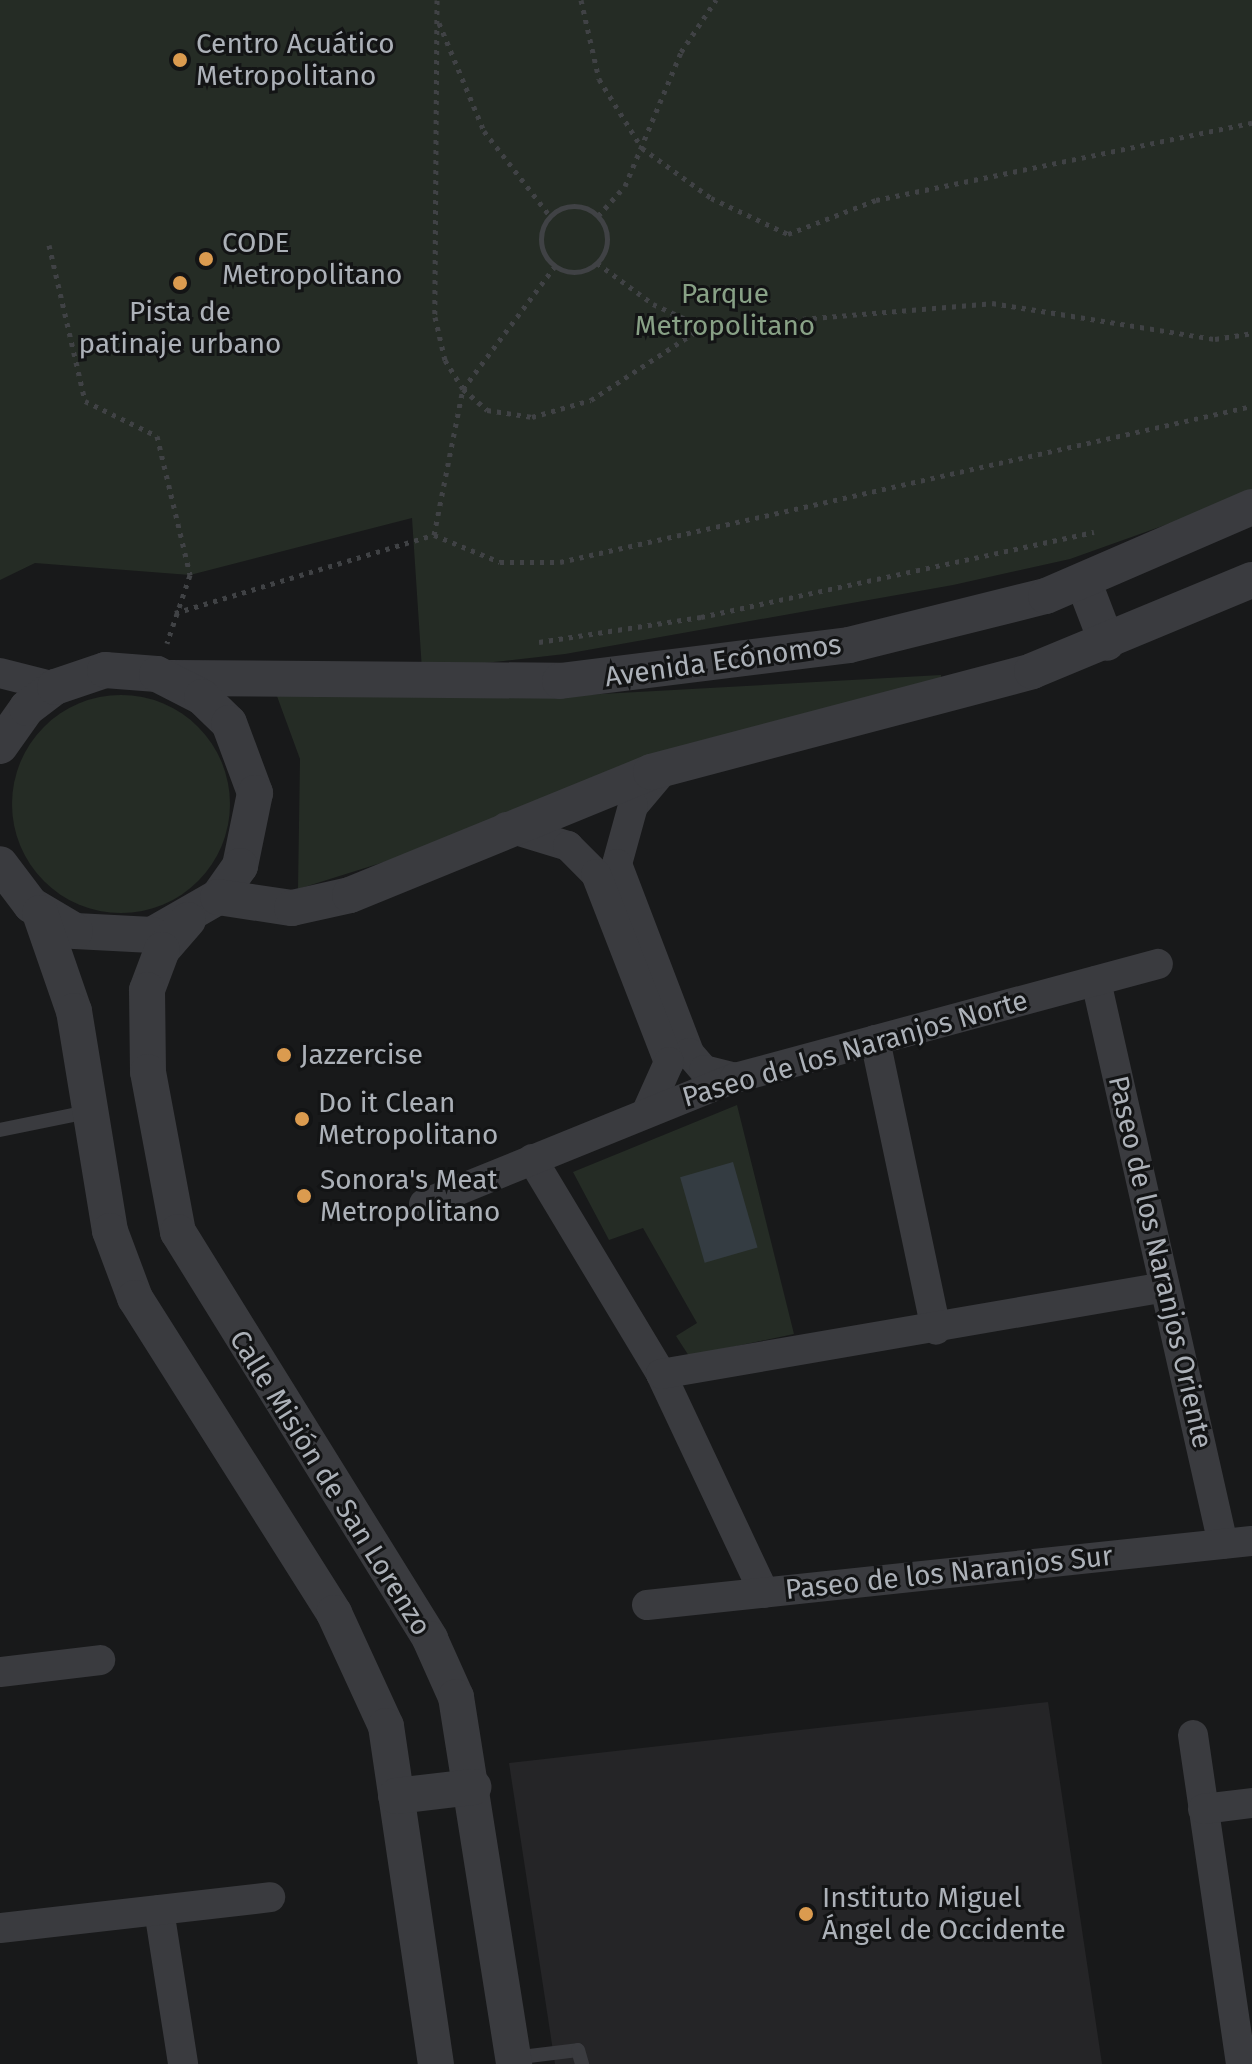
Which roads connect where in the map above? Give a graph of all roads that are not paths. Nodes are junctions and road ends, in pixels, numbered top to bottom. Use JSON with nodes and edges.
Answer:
{"nodes":[{"id":1,"x":1252,"y":507,"type":"edge"},
{"id":2,"x":1252,"y":580,"type":"edge"},
{"id":3,"x":1084,"y":583,"type":"junction"},
{"id":4,"x":1107,"y":643,"type":"junction"},
{"id":5,"x":0,"y":673,"type":"edge"},
{"id":6,"x":163,"y":676,"type":"junction"},
{"id":7,"x":55,"y":687,"type":"junction"},
{"id":8,"x":0,"y":746,"type":"edge"},
{"id":9,"x":665,"y":768,"type":"junction"},
{"id":10,"x":506,"y":827,"type":"junction"},
{"id":11,"x":0,"y":864,"type":"edge"},
{"id":12,"x":218,"y":897,"type":"junction"},
{"id":13,"x":21,"y":898,"type":"edge"},
{"id":14,"x":188,"y":920,"type":"junction"},
{"id":15,"x":1158,"y":964,"type":"dead end"},
{"id":16,"x":1096,"y":981,"type":"junction"},
{"id":17,"x":875,"y":1040,"type":"junction"},
{"id":18,"x":735,"y":1078,"type":"junction"},
{"id":19,"x":648,"y":1109,"type":"junction"},
{"id":20,"x":88,"y":1112,"type":"junction"},
{"id":21,"x":0,"y":1130,"type":"edge"},
{"id":22,"x":532,"y":1159,"type":"junction"},
{"id":23,"x":424,"y":1204,"type":"dead end"},
{"id":24,"x":1165,"y":1287,"type":"junction"},
{"id":25,"x":936,"y":1330,"type":"junction"},
{"id":26,"x":661,"y":1374,"type":"junction"},
{"id":27,"x":1238,"y":1542,"type":"edge"},
{"id":28,"x":764,"y":1593,"type":"junction"},
{"id":29,"x":647,"y":1605,"type":"dead end"},
{"id":30,"x":100,"y":1660,"type":"dead end"},
{"id":31,"x":0,"y":1672,"type":"edge"},
{"id":32,"x":1193,"y":1735,"type":"dead end"},
{"id":33,"x":473,"y":1787,"type":"junction"},
{"id":34,"x":396,"y":1796,"type":"junction"},
{"id":35,"x":1252,"y":1803,"type":"edge"},
{"id":36,"x":1203,"y":1809,"type":"junction"},
{"id":37,"x":270,"y":1897,"type":"dead end"},
{"id":38,"x":159,"y":1910,"type":"junction"},
{"id":39,"x":0,"y":1928,"type":"edge"},
{"id":40,"x":1244,"y":2052,"type":"edge"},
{"id":41,"x":514,"y":2061,"type":"edge"},
{"id":42,"x":183,"y":2064,"type":"edge"},
{"id":43,"x":436,"y":2064,"type":"edge"},
{"id":44,"x":582,"y":2064,"type":"edge"}],
"edges":[{"from":1,"to":3,"type":"street","name":"Avenida Ecónomos"},
{"from":2,"to":4,"type":"street"},
{"from":3,"to":4,"type":"street"},
{"from":3,"to":6,"type":"street","name":"Avenida Ecónomos"},
{"from":4,"to":9,"type":"street"},
{"from":5,"to":7,"type":"street"},
{"from":6,"to":7,"type":"street","name":"Avenida Ecónomos"},
{"from":6,"to":12,"type":"street"},
{"from":7,"to":8,"type":"street"},
{"from":9,"to":10,"type":"street"},
{"from":9,"to":18,"type":"street"},
{"from":10,"to":12,"type":"street"},
{"from":10,"to":19,"type":"street"},
{"from":11,"to":13,"type":"street"},
{"from":12,"to":14,"type":"street"},
{"from":13,"to":14,"type":"street"},
{"from":13,"to":20,"type":"street"},
{"from":14,"to":33,"type":"street","name":"Calle Misión de San Lorenzo"},
{"from":15,"to":16,"type":"street","name":"Paseo de los Naranjos Norte"},
{"from":16,"to":17,"type":"street","name":"Paseo de los Naranjos Norte"},
{"from":16,"to":24,"type":"street","name":"Paseo de los Naranjos Oriente"},
{"from":17,"to":18,"type":"street","name":"Paseo de los Naranjos Norte"},
{"from":17,"to":25,"type":"street"},
{"from":18,"to":19,"type":"street","name":"Paseo de los Naranjos Norte"},
{"from":19,"to":22,"type":"street","name":"Paseo de los Naranjos Norte"},
{"from":20,"to":21,"type":"lane"},
{"from":20,"to":34,"type":"street"},
{"from":22,"to":23,"type":"street","name":"Paseo de los Naranjos Norte"},
{"from":22,"to":26,"type":"street"},
{"from":24,"to":25,"type":"street"},
{"from":24,"to":27,"type":"street","name":"Paseo de los Naranjos Oriente"},
{"from":25,"to":26,"type":"street"},
{"from":26,"to":28,"type":"street"},
{"from":27,"to":28,"type":"street","name":"Paseo de los Naranjos Sur"},
{"from":28,"to":29,"type":"street","name":"Paseo de los Naranjos Sur"},
{"from":30,"to":31,"type":"street"},
{"from":32,"to":36,"type":"street"},
{"from":33,"to":34,"type":"street"},
{"from":33,"to":41,"type":"street","name":"Calle Misión de San Lorenzo"},
{"from":34,"to":43,"type":"street"},
{"from":35,"to":36,"type":"street"},
{"from":36,"to":40,"type":"street"},
{"from":37,"to":38,"type":"street"},
{"from":38,"to":39,"type":"street"},
{"from":38,"to":42,"type":"street"},
{"from":41,"to":44,"type":"lane"}]}
